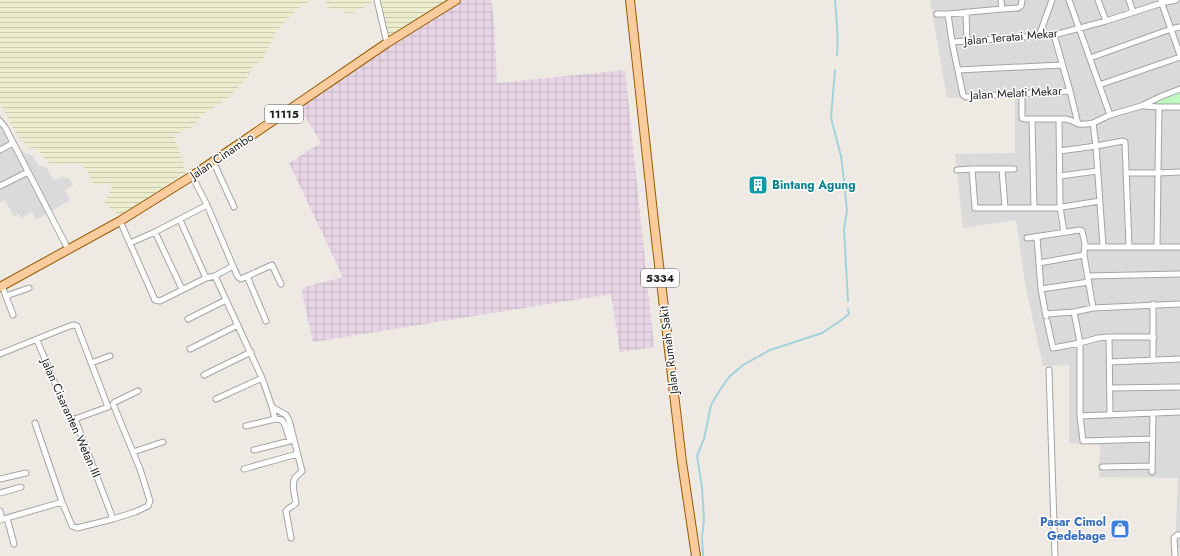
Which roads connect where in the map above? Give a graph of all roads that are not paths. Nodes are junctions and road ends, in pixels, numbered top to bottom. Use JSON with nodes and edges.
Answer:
{"nodes":[{"id":1,"x":377,"y":0,"type":"edge"},
{"id":2,"x":456,"y":0,"type":"edge"},
{"id":3,"x":630,"y":0,"type":"edge"},
{"id":4,"x":1001,"y":0,"type":"edge"},
{"id":5,"x":1022,"y":0,"type":"edge"},
{"id":6,"x":1052,"y":0,"type":"edge"},
{"id":7,"x":1069,"y":0,"type":"edge"},
{"id":8,"x":1098,"y":0,"type":"edge"},
{"id":9,"x":1129,"y":0,"type":"edge"},
{"id":10,"x":1176,"y":0,"type":"edge"},
{"id":11,"x":1161,"y":1,"type":"edge"},
{"id":12,"x":1002,"y":9,"type":"junction"},
{"id":13,"x":966,"y":12,"type":"junction"},
{"id":14,"x":1132,"y":12,"type":"junction"},
{"id":15,"x":937,"y":14,"type":"dead end"},
{"id":16,"x":948,"y":14,"type":"junction"},
{"id":17,"x":1106,"y":21,"type":"junction"},
{"id":18,"x":1180,"y":27,"type":"edge"},
{"id":19,"x":1078,"y":28,"type":"junction"},
{"id":20,"x":1171,"y":29,"type":"junction"},
{"id":21,"x":1054,"y":35,"type":"junction"},
{"id":22,"x":1039,"y":36,"type":"junction"},
{"id":23,"x":967,"y":41,"type":"junction"},
{"id":24,"x":952,"y":42,"type":"junction"},
{"id":25,"x":387,"y":43,"type":"junction"},
{"id":26,"x":1180,"y":54,"type":"edge"},
{"id":27,"x":1090,"y":58,"type":"junction"},
{"id":28,"x":1062,"y":65,"type":"junction"},
{"id":29,"x":958,"y":70,"type":"junction"},
{"id":30,"x":1100,"y":85,"type":"junction"},
{"id":31,"x":1180,"y":89,"type":"edge"},
{"id":32,"x":1070,"y":91,"type":"junction"},
{"id":33,"x":1022,"y":93,"type":"junction"},
{"id":34,"x":1141,"y":106,"type":"junction"},
{"id":35,"x":1159,"y":107,"type":"junction"},
{"id":36,"x":1180,"y":107,"type":"edge"},
{"id":37,"x":1110,"y":115,"type":"junction"},
{"id":38,"x":1032,"y":119,"type":"junction"},
{"id":39,"x":1060,"y":119,"type":"junction"},
{"id":40,"x":0,"y":121,"type":"edge"},
{"id":41,"x":1093,"y":123,"type":"junction"},
{"id":42,"x":1078,"y":124,"type":"junction"},
{"id":43,"x":13,"y":143,"type":"junction"},
{"id":44,"x":1096,"y":146,"type":"junction"},
{"id":45,"x":0,"y":150,"type":"edge"},
{"id":46,"x":1060,"y":151,"type":"junction"},
{"id":47,"x":213,"y":161,"type":"junction"},
{"id":48,"x":972,"y":169,"type":"junction"},
{"id":49,"x":1002,"y":169,"type":"junction"},
{"id":50,"x":1014,"y":169,"type":"dead end"},
{"id":51,"x":957,"y":170,"type":"dead end"},
{"id":52,"x":28,"y":172,"type":"junction"},
{"id":53,"x":1097,"y":172,"type":"junction"},
{"id":54,"x":1180,"y":172,"type":"edge"},
{"id":55,"x":1126,"y":173,"type":"junction"},
{"id":56,"x":1158,"y":173,"type":"junction"},
{"id":57,"x":192,"y":176,"type":"junction"},
{"id":58,"x":1060,"y":176,"type":"junction"},
{"id":59,"x":0,"y":186,"type":"edge"},
{"id":60,"x":1100,"y":201,"type":"junction"},
{"id":61,"x":207,"y":205,"type":"junction"},
{"id":62,"x":234,"y":207,"type":"dead end"},
{"id":63,"x":1060,"y":207,"type":"junction"},
{"id":64,"x":1005,"y":208,"type":"junction"},
{"id":65,"x":1034,"y":208,"type":"junction"},
{"id":66,"x":180,"y":220,"type":"junction"},
{"id":67,"x":120,"y":221,"type":"junction"},
{"id":68,"x":155,"y":232,"type":"junction"},
{"id":69,"x":1064,"y":232,"type":"junction"},
{"id":70,"x":1037,"y":237,"type":"junction"},
{"id":71,"x":1027,"y":238,"type":"dead end"},
{"id":72,"x":130,"y":243,"type":"junction"},
{"id":73,"x":1157,"y":246,"type":"junction"},
{"id":74,"x":1085,"y":247,"type":"junction"},
{"id":75,"x":1103,"y":247,"type":"junction"},
{"id":76,"x":1129,"y":247,"type":"junction"},
{"id":77,"x":1180,"y":247,"type":"edge"},
{"id":78,"x":68,"y":250,"type":"junction"},
{"id":79,"x":1084,"y":255,"type":"junction"},
{"id":80,"x":1039,"y":263,"type":"junction"},
{"id":81,"x":233,"y":266,"type":"junction"},
{"id":82,"x":1180,"y":274,"type":"edge"},
{"id":83,"x":215,"y":276,"type":"junction"},
{"id":84,"x":247,"y":276,"type":"junction"},
{"id":85,"x":206,"y":278,"type":"junction"},
{"id":86,"x":1088,"y":279,"type":"junction"},
{"id":87,"x":281,"y":284,"type":"dead end"},
{"id":88,"x":1,"y":286,"type":"edge"},
{"id":89,"x":29,"y":288,"type":"dead end"},
{"id":90,"x":182,"y":289,"type":"junction"},
{"id":91,"x":1041,"y":289,"type":"junction"},
{"id":92,"x":6,"y":296,"type":"junction"},
{"id":93,"x":226,"y":300,"type":"junction"},
{"id":94,"x":1153,"y":304,"type":"junction"},
{"id":95,"x":1180,"y":304,"type":"edge"},
{"id":96,"x":1093,"y":308,"type":"junction"},
{"id":97,"x":1074,"y":312,"type":"junction"},
{"id":98,"x":13,"y":315,"type":"dead end"},
{"id":99,"x":1046,"y":317,"type":"junction"},
{"id":100,"x":188,"y":319,"type":"dead end"},
{"id":101,"x":266,"y":321,"type":"dead end"},
{"id":102,"x":238,"y":325,"type":"junction"},
{"id":103,"x":1109,"y":337,"type":"junction"},
{"id":104,"x":1154,"y":337,"type":"junction"},
{"id":105,"x":37,"y":340,"type":"junction"},
{"id":106,"x":1080,"y":343,"type":"junction"},
{"id":107,"x":190,"y":349,"type":"dead end"},
{"id":108,"x":251,"y":352,"type":"junction"},
{"id":109,"x":0,"y":354,"type":"edge"},
{"id":110,"x":110,"y":356,"type":"dead end"},
{"id":111,"x":1180,"y":359,"type":"edge"},
{"id":112,"x":1153,"y":360,"type":"junction"},
{"id":113,"x":1109,"y":362,"type":"junction"},
{"id":114,"x":91,"y":363,"type":"junction"},
{"id":115,"x":1049,"y":370,"type":"dead end"},
{"id":116,"x":204,"y":375,"type":"dead end"},
{"id":117,"x":262,"y":378,"type":"junction"},
{"id":118,"x":1180,"y":387,"type":"edge"},
{"id":119,"x":1110,"y":388,"type":"junction"},
{"id":120,"x":138,"y":391,"type":"dead end"},
{"id":121,"x":216,"y":398,"type":"dead end"},
{"id":122,"x":113,"y":404,"type":"junction"},
{"id":123,"x":108,"y":407,"type":"junction"},
{"id":124,"x":272,"y":407,"type":"junction"},
{"id":125,"x":1180,"y":412,"type":"edge"},
{"id":126,"x":1153,"y":413,"type":"junction"},
{"id":127,"x":1110,"y":415,"type":"junction"},
{"id":128,"x":1080,"y":416,"type":"junction"},
{"id":129,"x":74,"y":419,"type":"junction"},
{"id":130,"x":275,"y":419,"type":"junction"},
{"id":131,"x":35,"y":423,"type":"dead end"},
{"id":132,"x":246,"y":426,"type":"dead end"},
{"id":133,"x":1153,"y":439,"type":"junction"},
{"id":134,"x":163,"y":442,"type":"dead end"},
{"id":135,"x":254,"y":450,"type":"dead end"},
{"id":136,"x":133,"y":452,"type":"junction"},
{"id":137,"x":297,"y":454,"type":"junction"},
{"id":138,"x":1102,"y":467,"type":"dead end"},
{"id":139,"x":244,"y":469,"type":"dead end"},
{"id":140,"x":26,"y":472,"type":"dead end"},
{"id":141,"x":0,"y":479,"type":"edge"},
{"id":142,"x":21,"y":487,"type":"dead end"},
{"id":143,"x":0,"y":493,"type":"edge"},
{"id":144,"x":62,"y":502,"type":"junction"},
{"id":145,"x":0,"y":511,"type":"edge"},
{"id":146,"x":3,"y":519,"type":"edge"},
{"id":147,"x":113,"y":519,"type":"junction"},
{"id":148,"x":1180,"y":535,"type":"edge"},
{"id":149,"x":291,"y":538,"type":"dead end"},
{"id":150,"x":14,"y":544,"type":"dead end"},
{"id":151,"x":696,"y":556,"type":"edge"},
{"id":152,"x":1055,"y":556,"type":"edge"},
{"id":153,"x":1175,"y":556,"type":"edge"}],
"edges":[{"from":1,"to":25,"type":"street"},
{"from":2,"to":25,"type":"main road","name":"Jalan Cinambo","number":"11115"},
{"from":3,"to":151,"type":"main road","name":"Jalan Rumah Sakit","number":"5334"},
{"from":4,"to":12,"type":"street"},
{"from":5,"to":12,"type":"street"},
{"from":6,"to":22,"type":"street"},
{"from":7,"to":19,"type":"street"},
{"from":8,"to":17,"type":"street"},
{"from":9,"to":14,"type":"street"},
{"from":10,"to":11,"type":"street","name":"Jalan Teratai Mekar"},
{"from":11,"to":14,"type":"street","name":"Jalan Teratai Mekar"},
{"from":11,"to":20,"type":"street"},
{"from":12,"to":13,"type":"street"},
{"from":13,"to":16,"type":"street"},
{"from":13,"to":23,"type":"street"},
{"from":14,"to":17,"type":"street","name":"Jalan Teratai Mekar"},
{"from":15,"to":16,"type":"street"},
{"from":16,"to":24,"type":"street"},
{"from":17,"to":19,"type":"street","name":"Jalan Teratai Mekar"},
{"from":18,"to":20,"type":"street"},
{"from":19,"to":21,"type":"street","name":"Jalan Teratai Mekar"},
{"from":19,"to":27,"type":"street"},
{"from":20,"to":26,"type":"street"},
{"from":20,"to":27,"type":"street"},
{"from":21,"to":22,"type":"street","name":"Jalan Teratai Mekar"},
{"from":21,"to":28,"type":"street"},
{"from":22,"to":23,"type":"street","name":"Jalan Teratai Mekar"},
{"from":23,"to":24,"type":"street","name":"Jalan Teratai Mekar"},
{"from":24,"to":29,"type":"street"},
{"from":25,"to":47,"type":"main road","name":"Jalan Cinambo","number":"11115"},
{"from":26,"to":30,"type":"street"},
{"from":27,"to":30,"type":"street"},
{"from":28,"to":29,"type":"street"},
{"from":28,"to":32,"type":"street"},
{"from":29,"to":33,"type":"street","name":"Jalan Melati Mekar"},
{"from":30,"to":37,"type":"street"},
{"from":31,"to":34,"type":"street"},
{"from":32,"to":33,"type":"street","name":"Jalan Melati Mekar"},
{"from":32,"to":42,"type":"street"},
{"from":33,"to":38,"type":"street"},
{"from":34,"to":35,"type":"street"},
{"from":34,"to":37,"type":"street"},
{"from":35,"to":36,"type":"street"},
{"from":35,"to":56,"type":"street"},
{"from":37,"to":41,"type":"street"},
{"from":38,"to":39,"type":"street"},
{"from":38,"to":65,"type":"street"},
{"from":39,"to":42,"type":"street"},
{"from":39,"to":46,"type":"street"},
{"from":40,"to":43,"type":"street"},
{"from":41,"to":42,"type":"street"},
{"from":41,"to":44,"type":"street"},
{"from":43,"to":45,"type":"street"},
{"from":43,"to":52,"type":"street"},
{"from":44,"to":46,"type":"street"},
{"from":44,"to":53,"type":"street"},
{"from":44,"to":55,"type":"street"},
{"from":46,"to":58,"type":"street"},
{"from":47,"to":57,"type":"main road","name":"Jalan Cinambo","number":"11115"},
{"from":47,"to":62,"type":"street"},
{"from":48,"to":49,"type":"street"},
{"from":48,"to":51,"type":"street"},
{"from":48,"to":64,"type":"street"},
{"from":49,"to":50,"type":"street"},
{"from":49,"to":64,"type":"street"},
{"from":52,"to":59,"type":"street"},
{"from":52,"to":78,"type":"street"},
{"from":53,"to":58,"type":"street"},
{"from":53,"to":60,"type":"street"},
{"from":54,"to":56,"type":"street"},
{"from":55,"to":56,"type":"street"},
{"from":55,"to":76,"type":"street"},
{"from":56,"to":73,"type":"street"},
{"from":57,"to":61,"type":"street"},
{"from":57,"to":67,"type":"main road","name":"Jalan Cinambo","number":"11115"},
{"from":58,"to":63,"type":"street"},
{"from":60,"to":63,"type":"street"},
{"from":60,"to":75,"type":"street"},
{"from":61,"to":66,"type":"street"},
{"from":61,"to":81,"type":"street"},
{"from":63,"to":65,"type":"street"},
{"from":63,"to":69,"type":"street"},
{"from":64,"to":65,"type":"street"},
{"from":66,"to":68,"type":"street"},
{"from":66,"to":85,"type":"street"},
{"from":67,"to":72,"type":"street"},
{"from":67,"to":78,"type":"main road","name":"Jalan Cinambo","number":"11115"},
{"from":68,"to":72,"type":"street"},
{"from":68,"to":90,"type":"street"},
{"from":69,"to":70,"type":"street"},
{"from":69,"to":74,"type":"street"},
{"from":70,"to":71,"type":"street"},
{"from":70,"to":80,"type":"street"},
{"from":72,"to":90,"type":"street"},
{"from":73,"to":76,"type":"street"},
{"from":73,"to":77,"type":"street"},
{"from":74,"to":75,"type":"street"},
{"from":74,"to":79,"type":"street"},
{"from":75,"to":76,"type":"street"},
{"from":78,"to":88,"type":"main road","name":"Jalan Cinambo","number":"11115"},
{"from":79,"to":80,"type":"street"},
{"from":79,"to":86,"type":"street"},
{"from":80,"to":91,"type":"street"},
{"from":81,"to":83,"type":"street"},
{"from":81,"to":84,"type":"street"},
{"from":82,"to":86,"type":"street"},
{"from":83,"to":85,"type":"street"},
{"from":83,"to":93,"type":"street"},
{"from":84,"to":87,"type":"street"},
{"from":84,"to":101,"type":"street"},
{"from":85,"to":90,"type":"street"},
{"from":86,"to":91,"type":"street"},
{"from":86,"to":96,"type":"street"},
{"from":88,"to":92,"type":"street"},
{"from":89,"to":92,"type":"street"},
{"from":91,"to":99,"type":"street"},
{"from":92,"to":98,"type":"street"},
{"from":93,"to":100,"type":"street"},
{"from":93,"to":102,"type":"street"},
{"from":94,"to":95,"type":"street"},
{"from":94,"to":96,"type":"street"},
{"from":94,"to":104,"type":"street"},
{"from":96,"to":97,"type":"street"},
{"from":97,"to":99,"type":"street"},
{"from":97,"to":106,"type":"street"},
{"from":99,"to":106,"type":"street"},
{"from":102,"to":107,"type":"street"},
{"from":102,"to":108,"type":"street"},
{"from":103,"to":104,"type":"street"},
{"from":103,"to":106,"type":"street"},
{"from":103,"to":113,"type":"street"},
{"from":104,"to":112,"type":"street"},
{"from":105,"to":109,"type":"street"},
{"from":105,"to":114,"type":"street"},
{"from":105,"to":129,"type":"street","name":"Jalan Cisaranten Wetan III"},
{"from":106,"to":128,"type":"street"},
{"from":108,"to":116,"type":"street"},
{"from":108,"to":117,"type":"street"},
{"from":110,"to":114,"type":"street"},
{"from":111,"to":112,"type":"street"},
{"from":112,"to":113,"type":"street"},
{"from":113,"to":119,"type":"street"},
{"from":114,"to":123,"type":"street"},
{"from":115,"to":152,"type":"street"},
{"from":117,"to":121,"type":"street"},
{"from":117,"to":124,"type":"street"},
{"from":118,"to":119,"type":"street"},
{"from":119,"to":127,"type":"street"},
{"from":120,"to":122,"type":"street"},
{"from":122,"to":123,"type":"street"},
{"from":122,"to":136,"type":"street"},
{"from":123,"to":129,"type":"street"},
{"from":124,"to":130,"type":"street"},
{"from":124,"to":137,"type":"street"},
{"from":125,"to":126,"type":"street"},
{"from":126,"to":127,"type":"street"},
{"from":126,"to":133,"type":"street"},
{"from":127,"to":128,"type":"street"},
{"from":128,"to":133,"type":"street"},
{"from":129,"to":147,"type":"street","name":"Jalan Cisaranten Wetan III"},
{"from":130,"to":132,"type":"street"},
{"from":130,"to":135,"type":"street"},
{"from":131,"to":144,"type":"street"},
{"from":133,"to":138,"type":"street"},
{"from":134,"to":136,"type":"street"},
{"from":136,"to":147,"type":"street"},
{"from":137,"to":139,"type":"street"},
{"from":137,"to":149,"type":"street"},
{"from":140,"to":141,"type":"street"},
{"from":142,"to":143,"type":"street"},
{"from":144,"to":146,"type":"street"},
{"from":144,"to":147,"type":"street"},
{"from":145,"to":146,"type":"street"},
{"from":146,"to":150,"type":"street"},
{"from":148,"to":153,"type":"street"}]}
